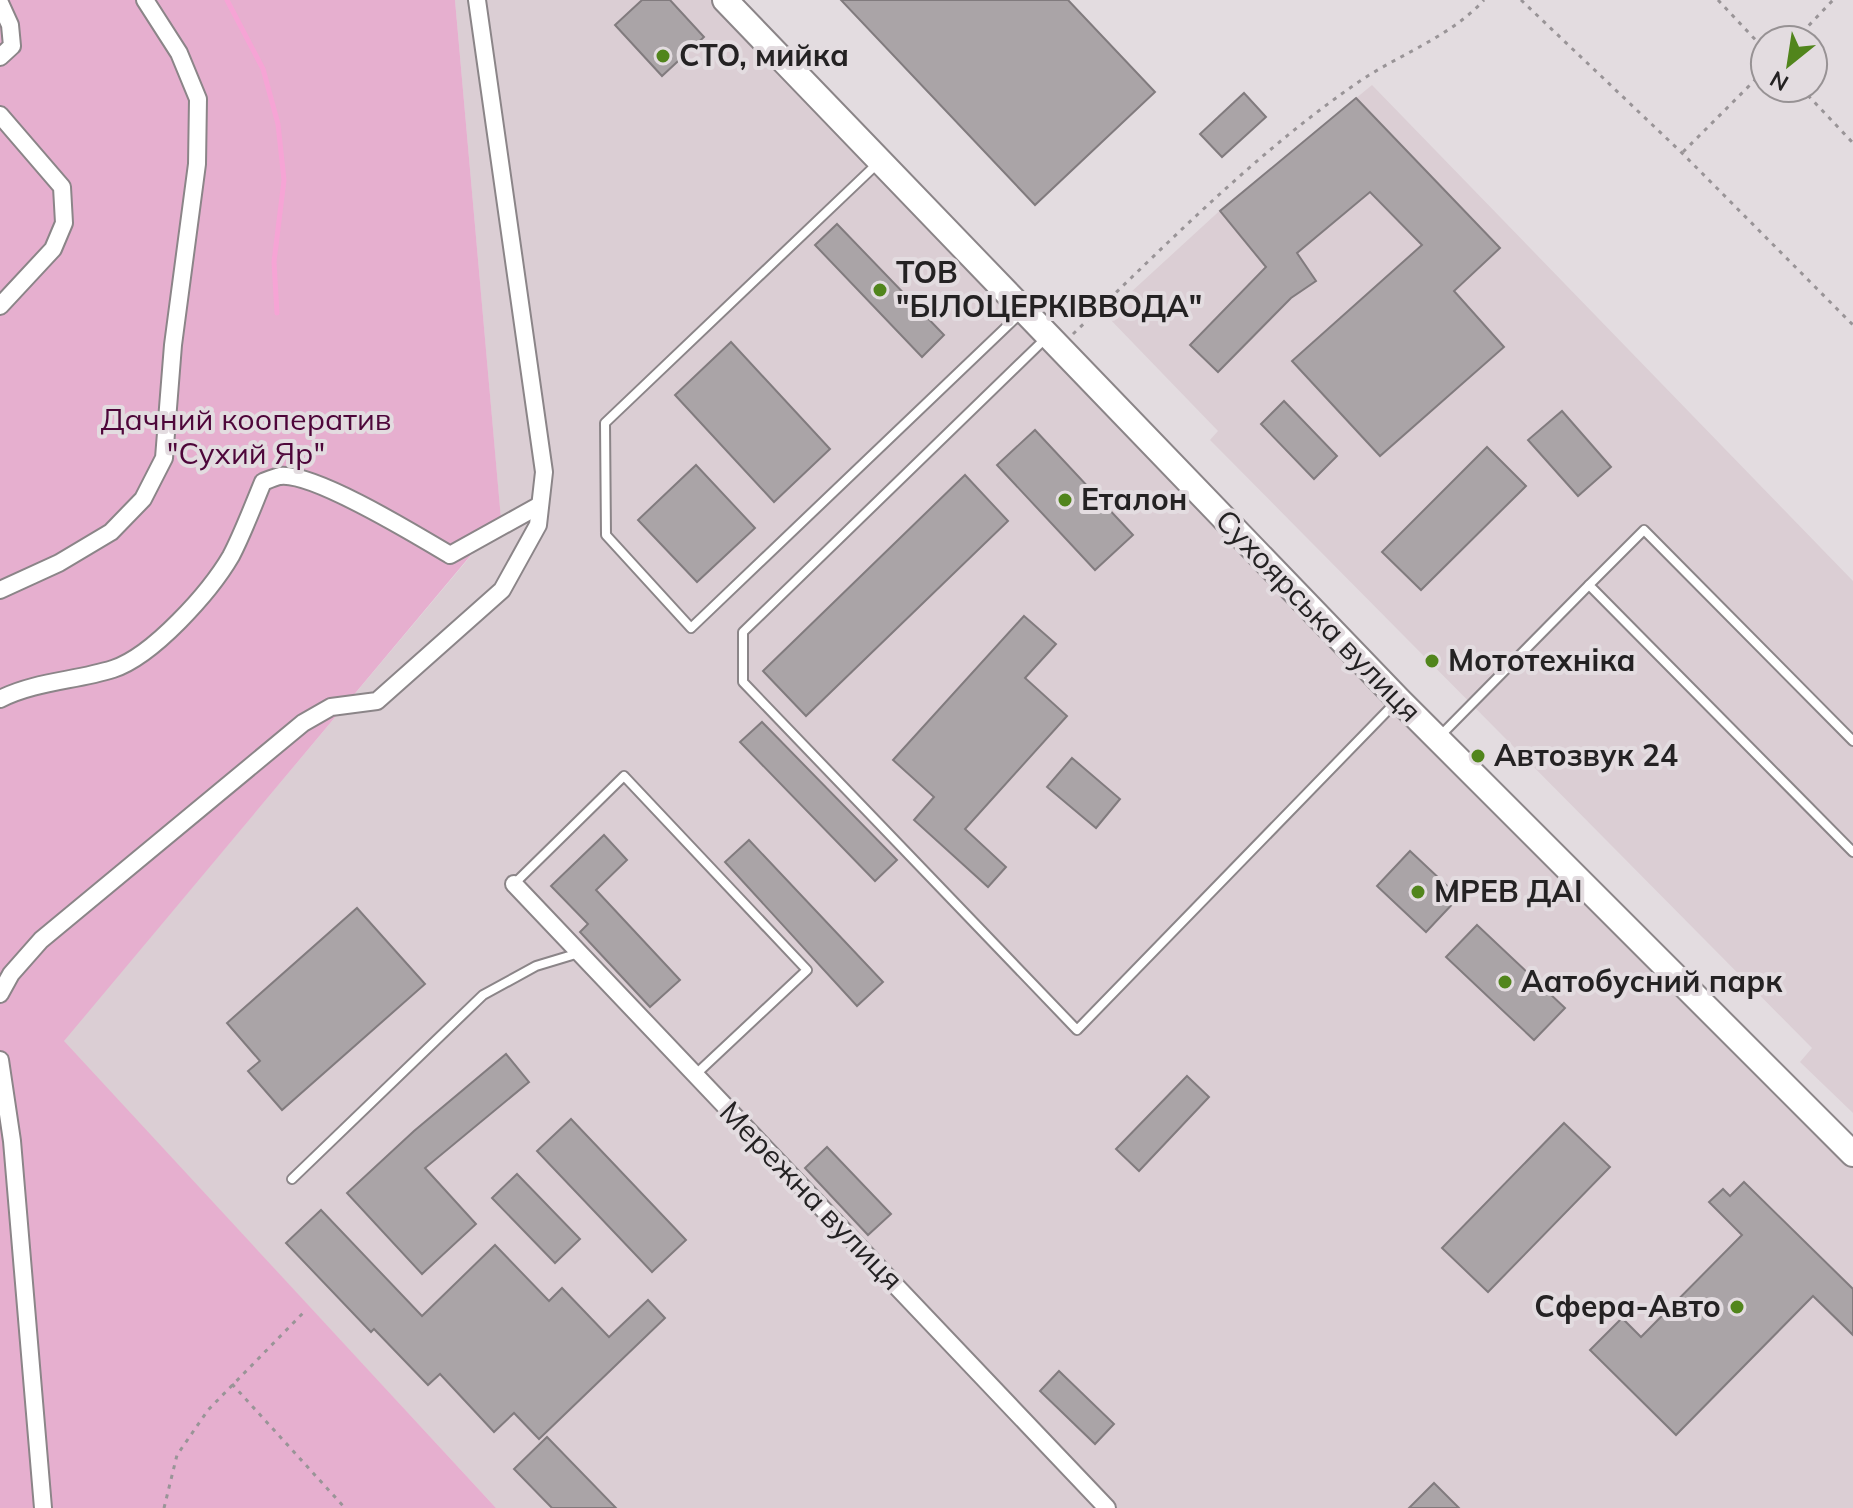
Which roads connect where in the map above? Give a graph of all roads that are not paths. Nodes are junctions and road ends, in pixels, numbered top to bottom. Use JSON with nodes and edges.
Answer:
{"nodes":[{"id":1,"x":145,"y":0,"type":"edge"},
{"id":2,"x":477,"y":0,"type":"edge"},
{"id":3,"x":725,"y":0,"type":"edge"},
{"id":4,"x":0,"y":3,"type":"edge"},
{"id":5,"x":0,"y":57,"type":"edge"},
{"id":6,"x":0,"y":115,"type":"edge"},
{"id":7,"x":879,"y":162,"type":"junction"},
{"id":8,"x":0,"y":306,"type":"edge"},
{"id":9,"x":1023,"y":310,"type":"junction"},
{"id":10,"x":1054,"y":341,"type":"junction"},
{"id":11,"x":540,"y":505,"type":"junction"},
{"id":12,"x":1589,"y":585,"type":"junction"},
{"id":13,"x":0,"y":590,"type":"edge"},
{"id":14,"x":0,"y":699,"type":"edge"},
{"id":15,"x":1399,"y":700,"type":"junction"},
{"id":16,"x":1438,"y":738,"type":"junction"},
{"id":17,"x":1853,"y":741,"type":"edge"},
{"id":18,"x":1853,"y":852,"type":"edge"},
{"id":19,"x":514,"y":884,"type":"joint"},
{"id":20,"x":579,"y":953,"type":"junction"},
{"id":21,"x":0,"y":994,"type":"edge"},
{"id":22,"x":0,"y":1060,"type":"edge"},
{"id":23,"x":695,"y":1075,"type":"junction"},
{"id":24,"x":1853,"y":1154,"type":"edge"},
{"id":25,"x":292,"y":1179,"type":"dead end"},
{"id":26,"x":43,"y":1508,"type":"edge"},
{"id":27,"x":1107,"y":1508,"type":"edge"}],
"edges":[{"from":1,"to":13,"type":"street"},
{"from":2,"to":11,"type":"street"},
{"from":3,"to":7,"type":"street","name":"Сухоярська вулиця"},
{"from":4,"to":5,"type":"street"},
{"from":6,"to":8,"type":"street"},
{"from":7,"to":9,"type":"street","name":"Сухоярська вулиця"},
{"from":7,"to":9,"type":"lane"},
{"from":9,"to":10,"type":"street","name":"Сухоярська вулиця"},
{"from":10,"to":15,"type":"street","name":"Сухоярська вулиця"},
{"from":10,"to":15,"type":"lane"},
{"from":11,"to":14,"type":"street"},
{"from":11,"to":21,"type":"street"},
{"from":12,"to":16,"type":"lane"},
{"from":12,"to":17,"type":"lane"},
{"from":12,"to":18,"type":"lane"},
{"from":15,"to":16,"type":"street","name":"Сухоярська вулиця"},
{"from":16,"to":24,"type":"street","name":"Сухоярська вулиця"},
{"from":19,"to":20,"type":"street","name":"Мережна вулиця"},
{"from":19,"to":23,"type":"lane"},
{"from":20,"to":23,"type":"street","name":"Мережна вулиця"},
{"from":20,"to":25,"type":"lane"},
{"from":22,"to":26,"type":"street"},
{"from":23,"to":27,"type":"street","name":"Мережна вулиця"}]}
